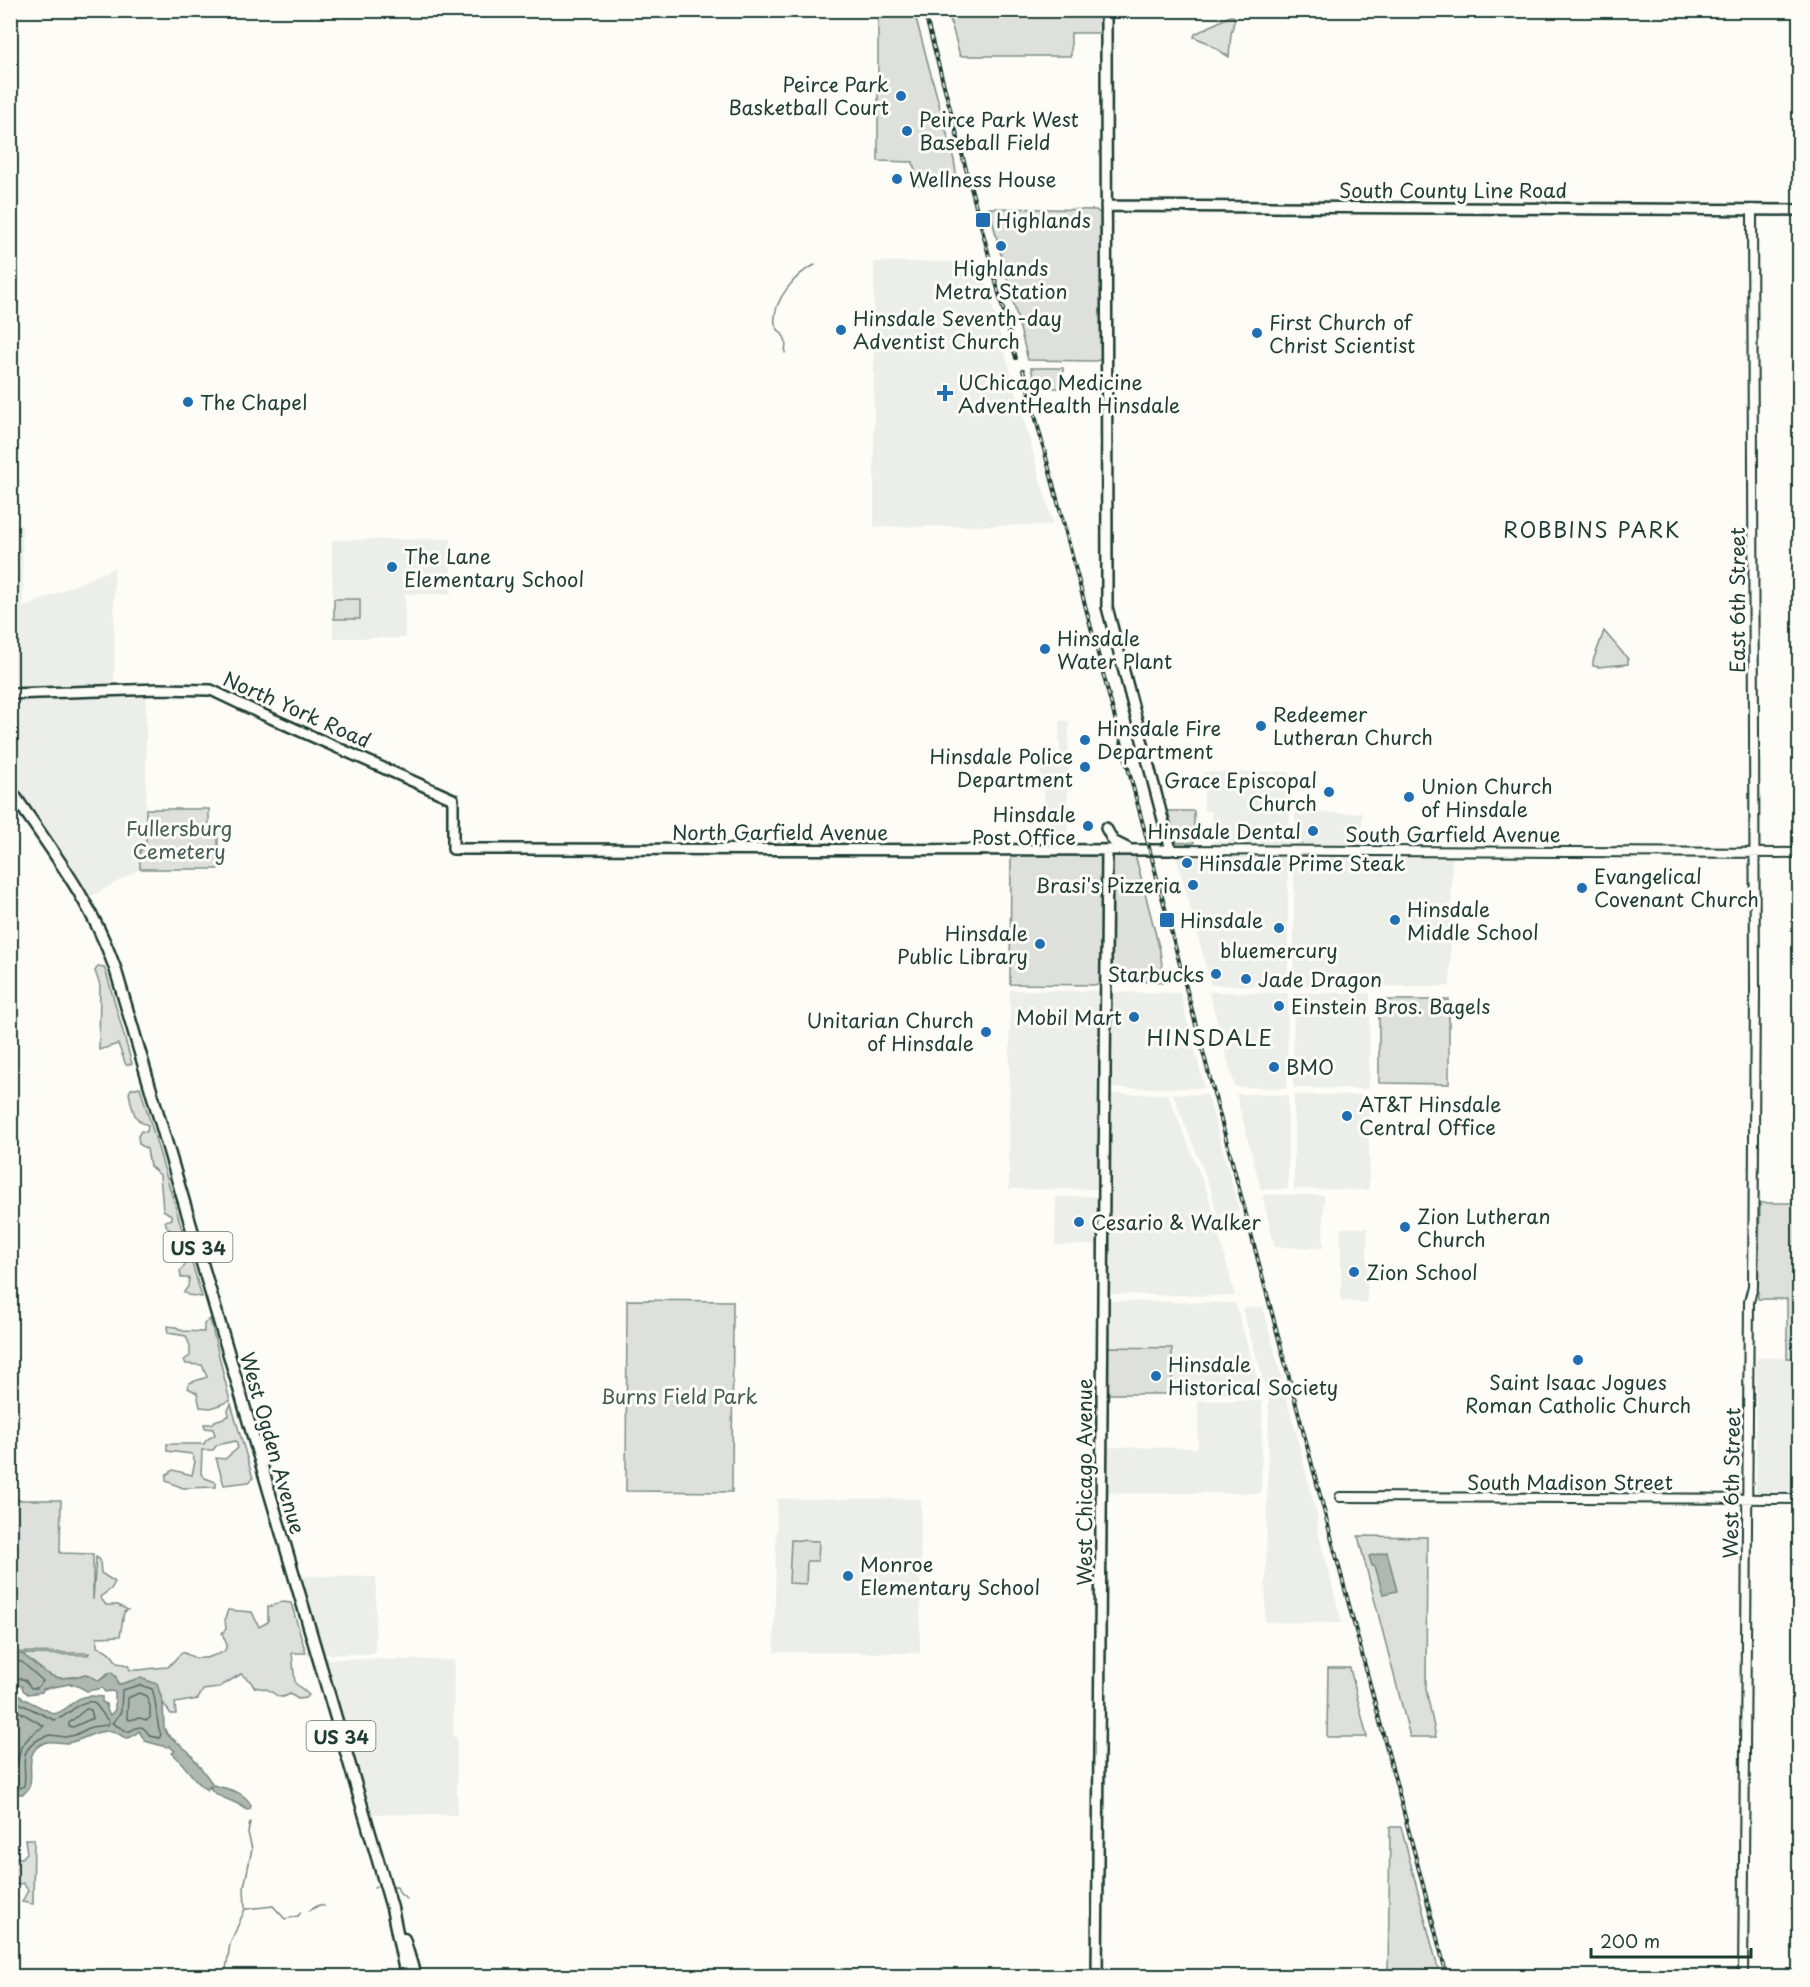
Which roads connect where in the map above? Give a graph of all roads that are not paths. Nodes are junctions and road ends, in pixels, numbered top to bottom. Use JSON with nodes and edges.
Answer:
{"nodes":[{"id":1,"x":1106,"y":10,"type":"edge"},
{"id":2,"x":1106,"y":206,"type":"junction"},
{"id":3,"x":1752,"y":209,"type":"junction"},
{"id":4,"x":1800,"y":210,"type":"edge"},
{"id":5,"x":10,"y":694,"type":"edge"},
{"id":6,"x":10,"y":789,"type":"edge"},
{"id":7,"x":1106,"y":828,"type":"dead end"},
{"id":8,"x":453,"y":849,"type":"joint"},
{"id":9,"x":1107,"y":849,"type":"junction"},
{"id":10,"x":1135,"y":850,"type":"junction"},
{"id":11,"x":1172,"y":850,"type":"junction"},
{"id":12,"x":1754,"y":852,"type":"junction"},
{"id":13,"x":1800,"y":853,"type":"edge"},
{"id":14,"x":1755,"y":992,"type":"joint"},
{"id":15,"x":1340,"y":1497,"type":"dead end"},
{"id":16,"x":1748,"y":1499,"type":"junction"},
{"id":17,"x":1800,"y":1500,"type":"edge"},
{"id":18,"x":398,"y":1928,"type":"junction"},
{"id":19,"x":406,"y":1977,"type":"edge"},
{"id":20,"x":415,"y":1977,"type":"edge"},
{"id":21,"x":1097,"y":1977,"type":"edge"},
{"id":22,"x":1743,"y":1977,"type":"edge"}],
"edges":[{"from":1,"to":2,"type":"main road"},
{"from":2,"to":3,"type":"main road","name":"South County Line Road"},
{"from":2,"to":11,"type":"main road"},
{"from":3,"to":4,"type":"main road","name":"South County Line Road"},
{"from":3,"to":12,"type":"street","name":"East 6th Street"},
{"from":5,"to":8,"type":"main road","name":"North York Road"},
{"from":6,"to":18,"type":"main road","name":"West Ogden Avenue","number":"US 34"},
{"from":7,"to":10,"type":"main road"},
{"from":8,"to":9,"type":"main road","name":"North Garfield Avenue"},
{"from":9,"to":10,"type":"main road","name":"South Garfield Avenue"},
{"from":9,"to":21,"type":"main road","name":"West Chicago Avenue"},
{"from":10,"to":11,"type":"main road","name":"South Garfield Avenue"},
{"from":11,"to":12,"type":"street","name":"South Garfield Avenue"},
{"from":12,"to":13,"type":"street","name":"South Garfield Avenue"},
{"from":12,"to":14,"type":"street","name":"East 6th Street"},
{"from":14,"to":16,"type":"street","name":"West 6th Street"},
{"from":15,"to":16,"type":"street","name":"South Madison Street"},
{"from":16,"to":17,"type":"street","name":"South Madison Street"},
{"from":16,"to":22,"type":"street","name":"West 6th Street"},
{"from":18,"to":19,"type":"main road","name":"West Ogden Avenue","number":"US 34"},
{"from":18,"to":20,"type":"main road","name":"West Ogden Avenue","number":"US 34"}]}
